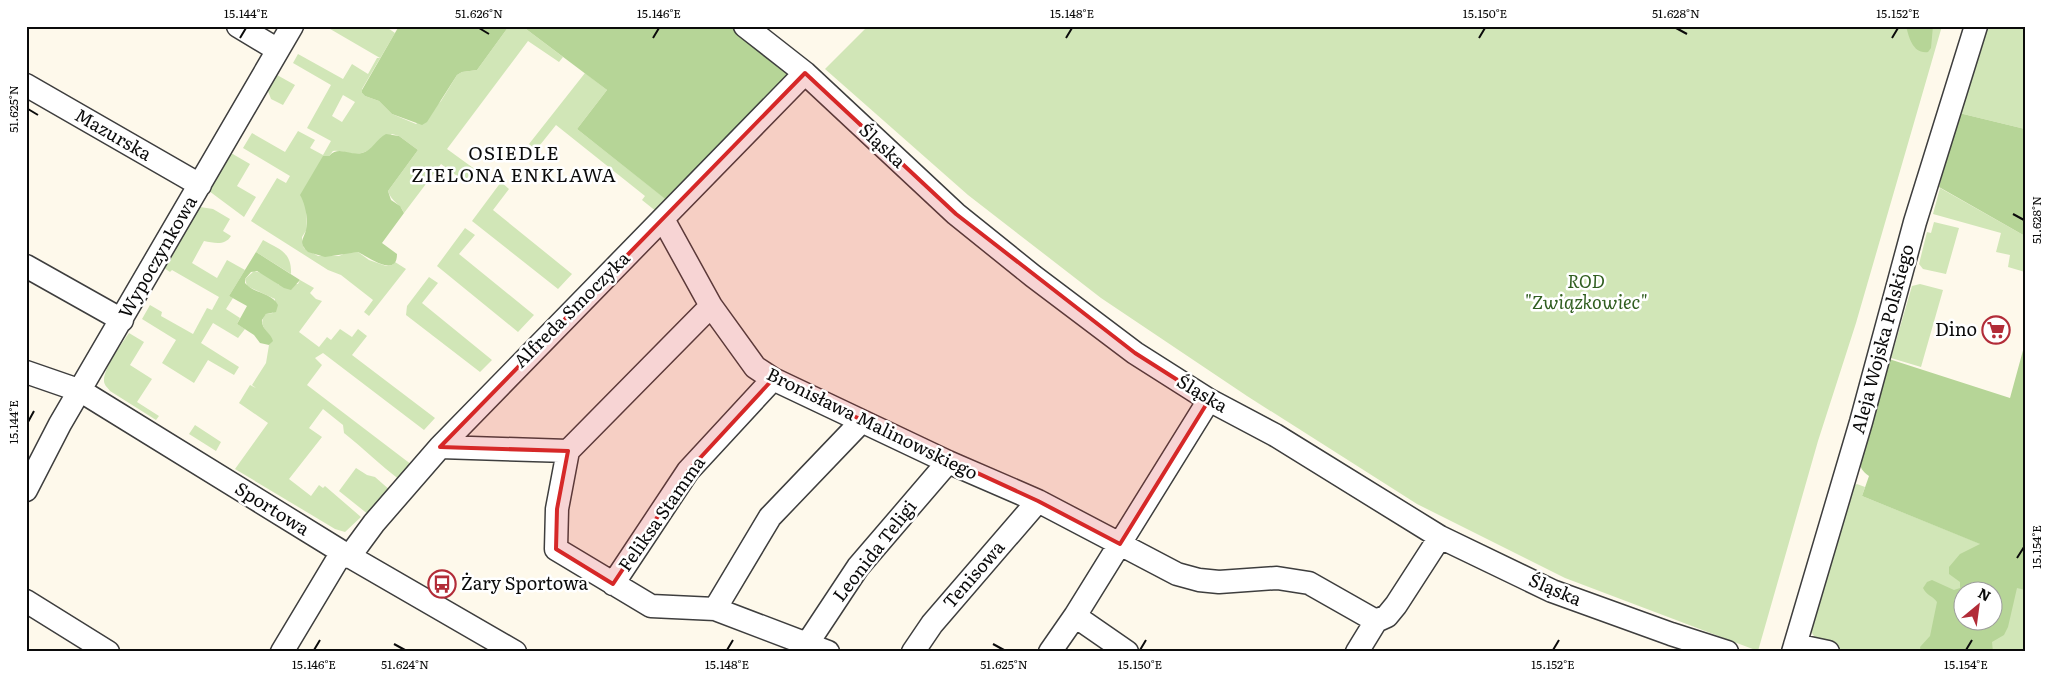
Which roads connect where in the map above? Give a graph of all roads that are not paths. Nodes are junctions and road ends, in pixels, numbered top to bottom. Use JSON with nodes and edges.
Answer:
{"nodes":[{"id":1,"x":238,"y":26,"type":"edge"},
{"id":2,"x":292,"y":26,"type":"edge"},
{"id":3,"x":745,"y":26,"type":"edge"},
{"id":4,"x":1976,"y":26,"type":"edge"},
{"id":5,"x":278,"y":50,"type":"junction"},
{"id":6,"x":806,"y":73,"type":"junction"},
{"id":7,"x":26,"y":85,"type":"edge"},
{"id":8,"x":200,"y":185,"type":"junction"},
{"id":9,"x":663,"y":218,"type":"junction"},
{"id":10,"x":26,"y":266,"type":"edge"},
{"id":11,"x":711,"y":306,"type":"junction"},
{"id":12,"x":122,"y":320,"type":"junction"},
{"id":13,"x":26,"y":372,"type":"edge"},
{"id":14,"x":772,"y":379,"type":"junction"},
{"id":15,"x":80,"y":391,"type":"junction"},
{"id":16,"x":1209,"y":400,"type":"junction"},
{"id":17,"x":862,"y":422,"type":"junction"},
{"id":18,"x":440,"y":447,"type":"junction"},
{"id":19,"x":568,"y":451,"type":"junction"},
{"id":20,"x":948,"y":462,"type":"junction"},
{"id":21,"x":26,"y":490,"type":"edge"},
{"id":22,"x":1038,"y":501,"type":"junction"},
{"id":23,"x":1440,"y":537,"type":"junction"},
{"id":24,"x":1120,"y":544,"type":"junction"},
{"id":25,"x":346,"y":554,"type":"junction"},
{"id":26,"x":613,"y":584,"type":"junction"},
{"id":27,"x":26,"y":601,"type":"edge"},
{"id":28,"x":715,"y":609,"type":"junction"},
{"id":29,"x":1075,"y":616,"type":"junction"},
{"id":30,"x":1376,"y":621,"type":"junction"},
{"id":31,"x":1668,"y":643,"type":"edge"},
{"id":32,"x":817,"y":648,"type":"edge"},
{"id":33,"x":1794,"y":648,"type":"edge"},
{"id":34,"x":108,"y":652,"type":"edge"},
{"id":35,"x":282,"y":652,"type":"edge"},
{"id":36,"x":515,"y":652,"type":"edge"},
{"id":37,"x":913,"y":652,"type":"edge"},
{"id":38,"x":1050,"y":652,"type":"edge"},
{"id":39,"x":1127,"y":652,"type":"edge"},
{"id":40,"x":1357,"y":652,"type":"edge"},
{"id":41,"x":1727,"y":652,"type":"edge"},
{"id":42,"x":1828,"y":652,"type":"edge"}],
"edges":[{"from":1,"to":5,"type":"street"},
{"from":2,"to":5,"type":"street","name":"Wypoczynkowa"},
{"from":3,"to":6,"type":"street","name":"Śląska"},
{"from":4,"to":33,"type":"street","name":"Aleja Wojska Polskiego"},
{"from":5,"to":8,"type":"street","name":"Wypoczynkowa"},
{"from":6,"to":9,"type":"street","name":"Alfreda Smoczyka"},
{"from":6,"to":16,"type":"street","name":"Śląska"},
{"from":7,"to":8,"type":"street","name":"Mazurska"},
{"from":8,"to":12,"type":"street","name":"Wypoczynkowa"},
{"from":9,"to":11,"type":"street","name":"Bronisława Malinowskiego"},
{"from":9,"to":18,"type":"street","name":"Alfreda Smoczyka"},
{"from":10,"to":12,"type":"street"},
{"from":11,"to":14,"type":"street","name":"Bronisława Malinowskiego"},
{"from":11,"to":19,"type":"street"},
{"from":12,"to":15,"type":"street","name":"Wypoczynkowa"},
{"from":13,"to":15,"type":"street","name":"Sportowa"},
{"from":14,"to":17,"type":"street","name":"Bronisława Malinowskiego"},
{"from":14,"to":26,"type":"street","name":"Feliksa Stamma"},
{"from":15,"to":21,"type":"street","name":"Wypoczynkowa"},
{"from":15,"to":25,"type":"street","name":"Sportowa"},
{"from":16,"to":23,"type":"street","name":"Śląska"},
{"from":16,"to":24,"type":"street"},
{"from":17,"to":20,"type":"street","name":"Bronisława Malinowskiego"},
{"from":17,"to":28,"type":"street"},
{"from":18,"to":19,"type":"street"},
{"from":18,"to":25,"type":"street","name":"Alfreda Smoczyka"},
{"from":19,"to":26,"type":"street"},
{"from":20,"to":22,"type":"street","name":"Bronisława Malinowskiego"},
{"from":20,"to":32,"type":"street","name":"Leonida Teligi"},
{"from":22,"to":24,"type":"street","name":"Bronisława Malinowskiego"},
{"from":22,"to":37,"type":"street","name":"Tenisowa"},
{"from":23,"to":30,"type":"street"},
{"from":23,"to":31,"type":"street","name":"Śląska"},
{"from":24,"to":29,"type":"street"},
{"from":24,"to":30,"type":"street","name":"Bronisława Malinowskiego"},
{"from":25,"to":35,"type":"street","name":"Alfreda Smoczyka"},
{"from":25,"to":36,"type":"street","name":"Sportowa"},
{"from":26,"to":28,"type":"street"},
{"from":27,"to":34,"type":"street"},
{"from":28,"to":32,"type":"street"},
{"from":29,"to":38,"type":"street"},
{"from":29,"to":39,"type":"street"},
{"from":30,"to":40,"type":"street"},
{"from":31,"to":41,"type":"street","name":"Śląska"},
{"from":33,"to":42,"type":"street"}]}
